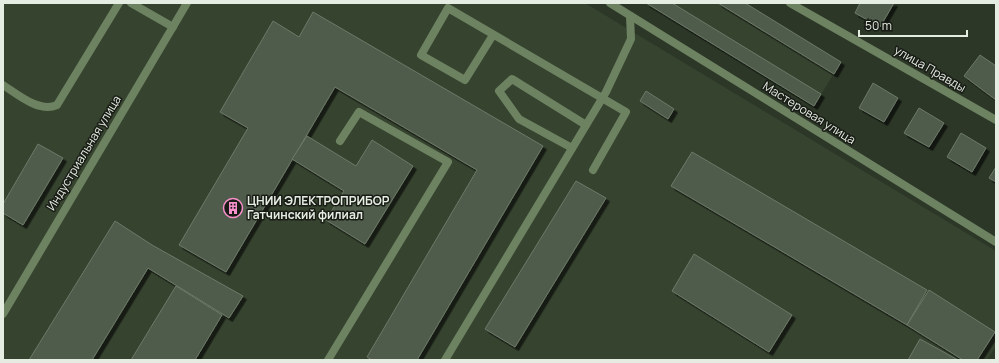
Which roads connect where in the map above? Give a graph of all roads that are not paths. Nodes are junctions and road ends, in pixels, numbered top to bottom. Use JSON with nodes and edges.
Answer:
{"nodes":[{"id":1,"x":119,"y":3,"type":"edge"},
{"id":2,"x":131,"y":3,"type":"edge"},
{"id":3,"x":187,"y":3,"type":"edge"},
{"id":4,"x":790,"y":3,"type":"edge"},
{"id":5,"x":613,"y":4,"type":"edge"},
{"id":6,"x":630,"y":16,"type":"junction"},
{"id":7,"x":173,"y":27,"type":"junction"},
{"id":8,"x":493,"y":35,"type":"junction"},
{"id":9,"x":3,"y":85,"type":"edge"},
{"id":10,"x":602,"y":98,"type":"junction"},
{"id":11,"x":996,"y":120,"type":"edge"},
{"id":12,"x":586,"y":125,"type":"junction"},
{"id":13,"x":340,"y":141,"type":"dead end"},
{"id":14,"x":572,"y":148,"type":"junction"},
{"id":15,"x":593,"y":170,"type":"dead end"},
{"id":16,"x":996,"y":242,"type":"edge"},
{"id":17,"x":3,"y":314,"type":"edge"},
{"id":18,"x":328,"y":360,"type":"edge"},
{"id":19,"x":445,"y":360,"type":"edge"}],
"edges":[{"from":1,"to":9,"type":"street"},
{"from":2,"to":7,"type":"street"},
{"from":3,"to":7,"type":"street","name":"Индустриальная улица"},
{"from":4,"to":11,"type":"street","name":"улица Правды"},
{"from":5,"to":6,"type":"street","name":"Мастеровая улица"},
{"from":6,"to":10,"type":"street"},
{"from":6,"to":16,"type":"street","name":"Мастеровая улица"},
{"from":7,"to":17,"type":"street","name":"Индустриальная улица"},
{"from":8,"to":8,"type":"street"},
{"from":8,"to":10,"type":"street"},
{"from":10,"to":12,"type":"street"},
{"from":10,"to":15,"type":"street"},
{"from":12,"to":14,"type":"street"},
{"from":12,"to":14,"type":"street"},
{"from":13,"to":18,"type":"street"},
{"from":14,"to":19,"type":"street"}]}
